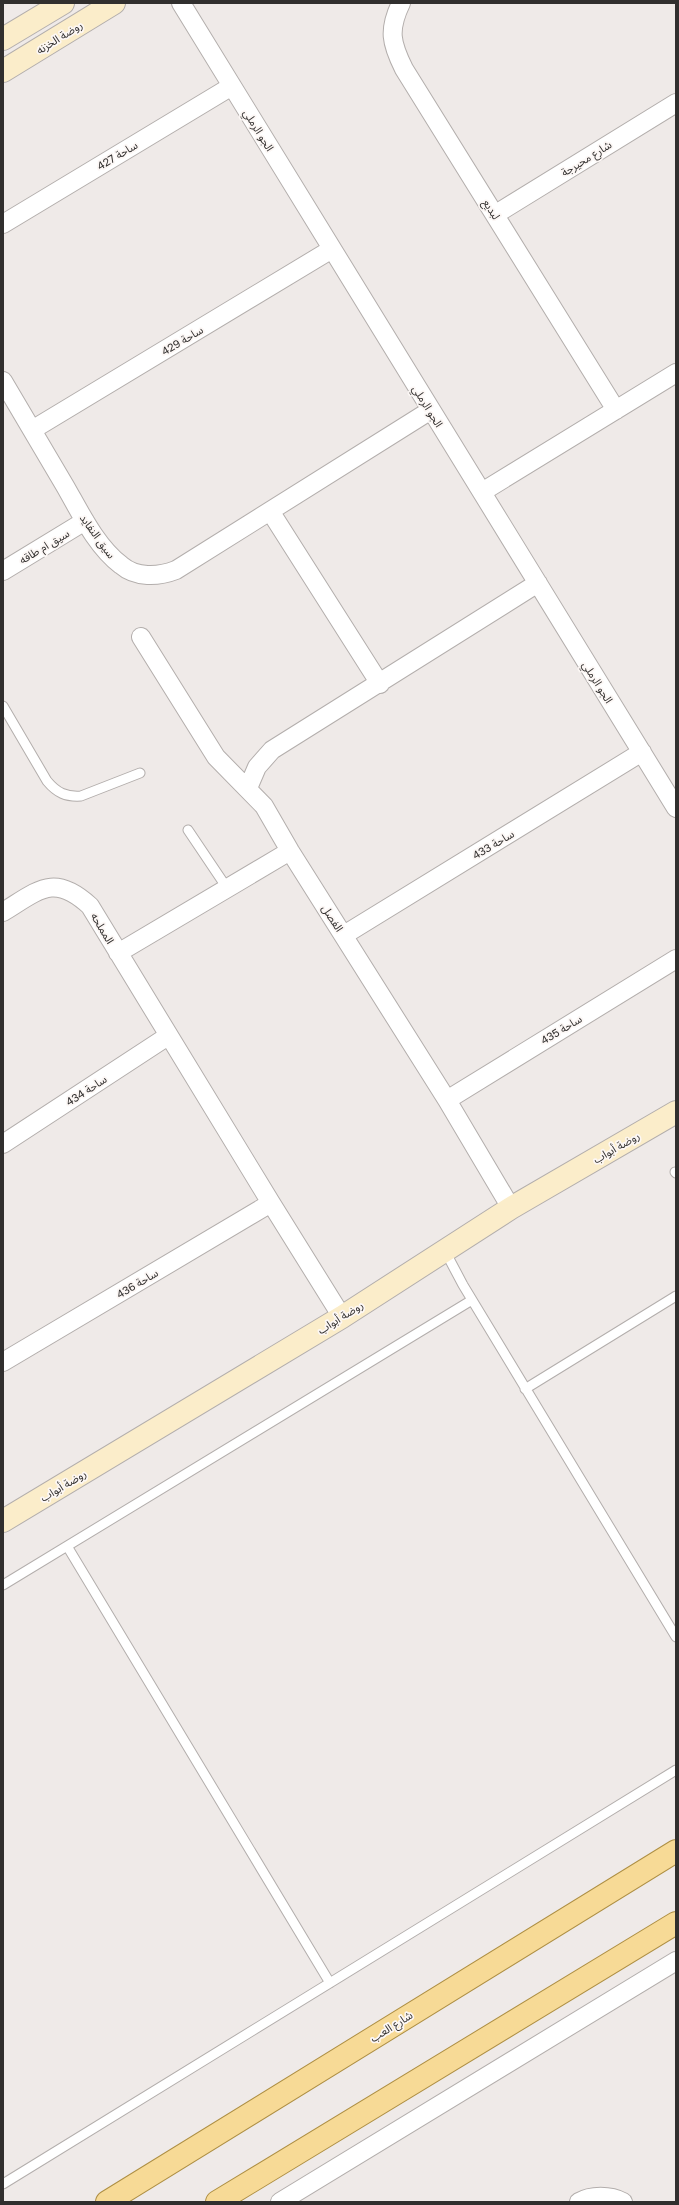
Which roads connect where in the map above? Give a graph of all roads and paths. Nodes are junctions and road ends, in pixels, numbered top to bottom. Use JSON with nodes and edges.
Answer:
{"nodes":[{"id":1,"x":62,"y":3,"type":"edge"},
{"id":2,"x":114,"y":3,"type":"edge"},
{"id":3,"x":181,"y":3,"type":"edge"},
{"id":4,"x":401,"y":3,"type":"edge"},
{"id":5,"x":3,"y":39,"type":"edge"},
{"id":6,"x":3,"y":71,"type":"edge"},
{"id":7,"x":232,"y":86,"type":"junction"},
{"id":8,"x":676,"y":103,"type":"edge"},
{"id":9,"x":496,"y":214,"type":"junction"},
{"id":10,"x":3,"y":224,"type":"edge"},
{"id":11,"x":332,"y":249,"type":"junction"},
{"id":12,"x":676,"y":374,"type":"edge"},
{"id":13,"x":3,"y":381,"type":"edge"},
{"id":14,"x":431,"y":410,"type":"junction"},
{"id":15,"x":616,"y":410,"type":"junction"},
{"id":16,"x":32,"y":430,"type":"junction"},
{"id":17,"x":482,"y":492,"type":"junction"},
{"id":18,"x":270,"y":510,"type":"junction"},
{"id":19,"x":85,"y":521,"type":"junction"},
{"id":20,"x":3,"y":571,"type":"edge"},
{"id":21,"x":538,"y":583,"type":"junction"},
{"id":22,"x":141,"y":638,"type":"dead end"},
{"id":23,"x":380,"y":684,"type":"junction"},
{"id":24,"x":3,"y":706,"type":"edge"},
{"id":25,"x":642,"y":752,"type":"junction"},
{"id":26,"x":140,"y":773,"type":"dead end"},
{"id":27,"x":248,"y":788,"type":"junction"},
{"id":28,"x":676,"y":808,"type":"edge"},
{"id":29,"x":188,"y":830,"type":"dead end"},
{"id":30,"x":290,"y":851,"type":"junction"},
{"id":31,"x":227,"y":888,"type":"junction"},
{"id":32,"x":3,"y":912,"type":"edge"},
{"id":33,"x":344,"y":935,"type":"junction"},
{"id":34,"x":118,"y":953,"type":"junction"},
{"id":35,"x":676,"y":959,"type":"edge"},
{"id":36,"x":168,"y":1036,"type":"junction"},
{"id":37,"x":446,"y":1100,"type":"junction"},
{"id":38,"x":676,"y":1112,"type":"edge"},
{"id":39,"x":3,"y":1144,"type":"edge"},
{"id":40,"x":271,"y":1204,"type":"junction"},
{"id":41,"x":511,"y":1208,"type":"junction"},
{"id":42,"x":445,"y":1251,"type":"junction"},
{"id":43,"x":676,"y":1296,"type":"edge"},
{"id":44,"x":472,"y":1300,"type":"junction"},
{"id":45,"x":342,"y":1316,"type":"junction"},
{"id":46,"x":3,"y":1362,"type":"edge"},
{"id":47,"x":525,"y":1389,"type":"junction"},
{"id":48,"x":3,"y":1521,"type":"edge"},
{"id":49,"x":67,"y":1546,"type":"junction"},
{"id":50,"x":3,"y":1585,"type":"edge"},
{"id":51,"x":676,"y":1637,"type":"edge"},
{"id":52,"x":676,"y":1770,"type":"edge"},
{"id":53,"x":676,"y":1851,"type":"edge"},
{"id":54,"x":676,"y":1923,"type":"edge"},
{"id":55,"x":676,"y":1961,"type":"edge"},
{"id":56,"x":330,"y":1983,"type":"junction"},
{"id":57,"x":275,"y":2166,"type":"junction"},
{"id":58,"x":3,"y":2184,"type":"edge"},
{"id":59,"x":107,"y":2202,"type":"edge"},
{"id":60,"x":217,"y":2202,"type":"edge"},
{"id":61,"x":236,"y":2202,"type":"edge"},
{"id":62,"x":280,"y":2202,"type":"edge"},
{"id":63,"x":579,"y":2202,"type":"edge"},
{"id":64,"x":622,"y":2202,"type":"edge"}],
"edges":[{"from":1,"to":5,"type":"street"},
{"from":2,"to":6,"type":"street","name":"روضة الخزنه"},
{"from":3,"to":7,"type":"street","name":"الجو الرملي"},
{"from":4,"to":9,"type":"street","name":"لبديع"},
{"from":7,"to":10,"type":"street","name":"ساحة 427"},
{"from":7,"to":11,"type":"street","name":"الجو الرملي"},
{"from":8,"to":9,"type":"street","name":"شارع محيرجة"},
{"from":9,"to":15,"type":"street","name":"لبديع"},
{"from":11,"to":14,"type":"street","name":"الجو الرملي"},
{"from":11,"to":16,"type":"street","name":"ساحة 429"},
{"from":12,"to":15,"type":"street"},
{"from":13,"to":16,"type":"street","name":"سيق النفايد"},
{"from":14,"to":17,"type":"street","name":"الجو الرملي"},
{"from":14,"to":18,"type":"street","name":"سيق النفايد"},
{"from":15,"to":17,"type":"street"},
{"from":16,"to":19,"type":"street","name":"سيق النفايد"},
{"from":17,"to":21,"type":"street","name":"الجو الرملي"},
{"from":18,"to":19,"type":"street","name":"سيق النفايد"},
{"from":18,"to":23,"type":"street"},
{"from":19,"to":20,"type":"street","name":"سيق ام طاقه"},
{"from":21,"to":23,"type":"street"},
{"from":21,"to":25,"type":"street","name":"الجو الرملي"},
{"from":22,"to":27,"type":"street","name":"الفصل"},
{"from":23,"to":27,"type":"street"},
{"from":24,"to":26,"type":"lane"},
{"from":25,"to":28,"type":"street","name":"الجو الرملي"},
{"from":25,"to":33,"type":"street","name":"ساحة 433"},
{"from":27,"to":30,"type":"street","name":"الفصل"},
{"from":29,"to":31,"type":"lane"},
{"from":30,"to":31,"type":"street"},
{"from":30,"to":33,"type":"street","name":"الفصل"},
{"from":31,"to":34,"type":"street"},
{"from":32,"to":34,"type":"street","name":"المملحه"},
{"from":33,"to":37,"type":"street","name":"الفصل"},
{"from":34,"to":36,"type":"street","name":"المملحه"},
{"from":35,"to":37,"type":"street","name":"ساحة 435"},
{"from":36,"to":39,"type":"street","name":"ساحة 434"},
{"from":36,"to":40,"type":"street","name":"المملحه"},
{"from":37,"to":41,"type":"street","name":"الفصل"},
{"from":38,"to":41,"type":"street","name":"روضة أبواب"},
{"from":40,"to":45,"type":"street","name":"المملحه"},
{"from":40,"to":46,"type":"street","name":"ساحة 436"},
{"from":41,"to":42,"type":"street","name":"روضة أبواب"},
{"from":42,"to":44,"type":"lane"},
{"from":42,"to":45,"type":"street","name":"روضة أبواب"},
{"from":43,"to":47,"type":"lane"},
{"from":44,"to":47,"type":"lane"},
{"from":44,"to":49,"type":"lane"},
{"from":45,"to":48,"type":"street","name":"روضة أبواب"},
{"from":47,"to":51,"type":"lane"},
{"from":49,"to":50,"type":"lane"},
{"from":49,"to":56,"type":"lane"},
{"from":52,"to":56,"type":"lane"},
{"from":53,"to":59,"type":"main road","name":"شارع العب"},
{"from":54,"to":57,"type":"main road"},
{"from":55,"to":62,"type":"street"},
{"from":56,"to":58,"type":"lane"},
{"from":57,"to":60,"type":"main road"},
{"from":57,"to":61,"type":"main road"},
{"from":63,"to":64,"type":"street"}]}
